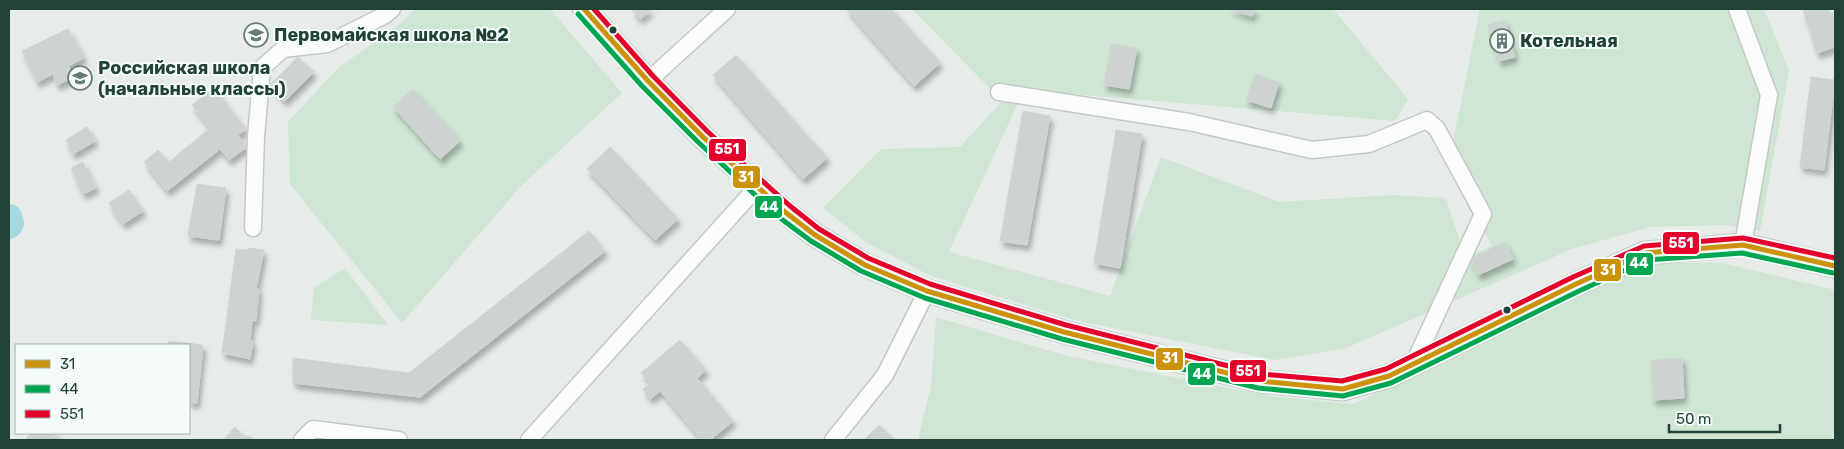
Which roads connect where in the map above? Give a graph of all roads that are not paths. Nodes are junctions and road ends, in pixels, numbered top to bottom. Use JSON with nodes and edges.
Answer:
{"nodes":[{"id":1,"x":392,"y":9,"type":"edge"},
{"id":2,"x":584,"y":9,"type":"edge"},
{"id":3,"x":727,"y":9,"type":"edge"},
{"id":4,"x":1737,"y":9,"type":"edge"},
{"id":5,"x":648,"y":81,"type":"junction"},
{"id":6,"x":999,"y":92,"type":"dead end"},
{"id":7,"x":758,"y":186,"type":"junction"},
{"id":8,"x":253,"y":228,"type":"dead end"},
{"id":9,"x":1744,"y":245,"type":"junction"},
{"id":10,"x":1835,"y":266,"type":"edge"},
{"id":11,"x":927,"y":291,"type":"junction"},
{"id":12,"x":1413,"y":365,"type":"junction"},
{"id":13,"x":302,"y":440,"type":"edge"},
{"id":14,"x":399,"y":440,"type":"edge"},
{"id":15,"x":529,"y":440,"type":"edge"},
{"id":16,"x":833,"y":440,"type":"edge"}],
"edges":[{"from":1,"to":8,"type":"street"},
{"from":2,"to":5,"type":"main road"},
{"from":3,"to":5,"type":"street"},
{"from":4,"to":9,"type":"street"},
{"from":5,"to":7,"type":"main road"},
{"from":6,"to":12,"type":"street"},
{"from":7,"to":11,"type":"main road"},
{"from":7,"to":15,"type":"street"},
{"from":9,"to":10,"type":"main road"},
{"from":9,"to":12,"type":"main road"},
{"from":11,"to":12,"type":"main road"},
{"from":11,"to":16,"type":"street"},
{"from":13,"to":14,"type":"street"}]}
